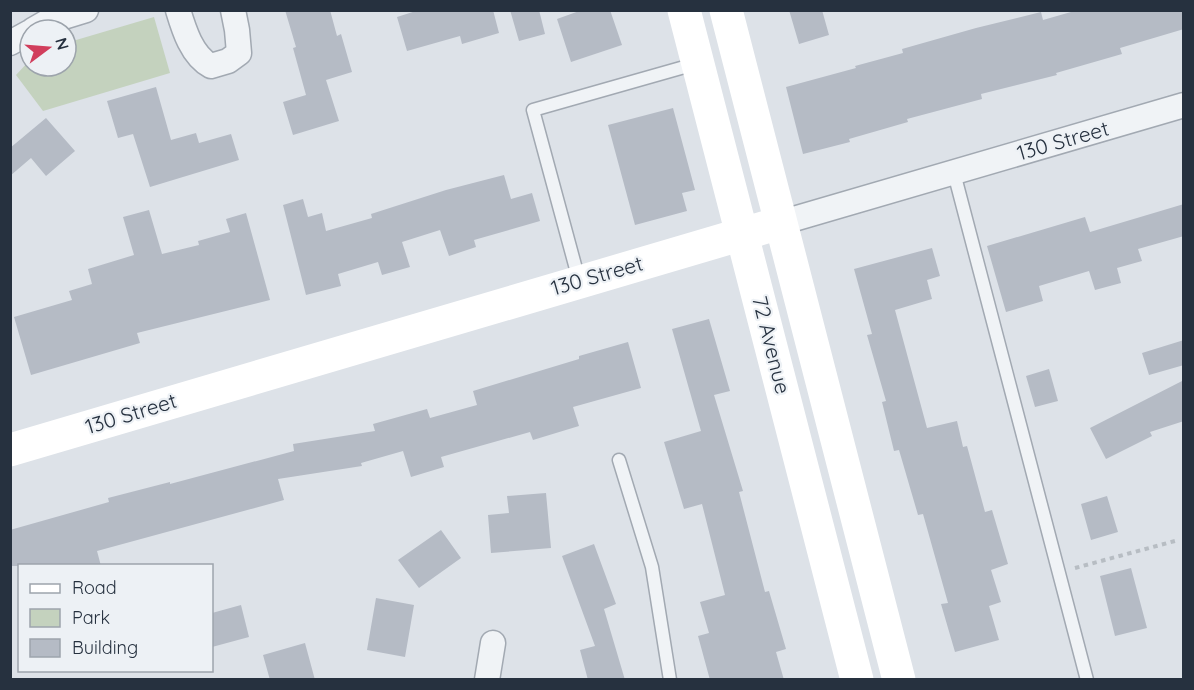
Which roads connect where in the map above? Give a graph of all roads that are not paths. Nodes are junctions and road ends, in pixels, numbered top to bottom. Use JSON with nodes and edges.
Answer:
{"nodes":[{"id":1,"x":86,"y":10,"type":"edge"},
{"id":2,"x":178,"y":10,"type":"edge"},
{"id":3,"x":233,"y":10,"type":"edge"},
{"id":4,"x":684,"y":10,"type":"edge"},
{"id":5,"x":726,"y":10,"type":"edge"},
{"id":6,"x":60,"y":18,"type":"edge"},
{"id":7,"x":698,"y":63,"type":"junction"},
{"id":8,"x":1184,"y":105,"type":"edge"},
{"id":9,"x":954,"y":173,"type":"junction"},
{"id":10,"x":780,"y":223,"type":"junction"},
{"id":11,"x":742,"y":233,"type":"junction"},
{"id":12,"x":579,"y":281,"type":"junction"},
{"id":13,"x":10,"y":450,"type":"edge"},
{"id":14,"x":619,"y":459,"type":"dead end"},
{"id":15,"x":493,"y":643,"type":"dead end"},
{"id":16,"x":487,"y":680,"type":"edge"},
{"id":17,"x":670,"y":680,"type":"edge"},
{"id":18,"x":857,"y":680,"type":"edge"},
{"id":19,"x":899,"y":680,"type":"edge"},
{"id":20,"x":1087,"y":680,"type":"edge"}],
"edges":[{"from":1,"to":6,"type":"street"},
{"from":2,"to":3,"type":"street"},
{"from":4,"to":7,"type":"main road","name":"72 Avenue"},
{"from":5,"to":10,"type":"main road","name":"72 Avenue"},
{"from":7,"to":11,"type":"main road","name":"72 Avenue"},
{"from":7,"to":12,"type":"lane"},
{"from":8,"to":9,"type":"street","name":"130 Street"},
{"from":9,"to":10,"type":"street","name":"130 Street"},
{"from":9,"to":20,"type":"lane"},
{"from":10,"to":11,"type":"main road","name":"130 Street"},
{"from":10,"to":19,"type":"main road","name":"72 Avenue"},
{"from":11,"to":12,"type":"main road","name":"130 Street"},
{"from":11,"to":18,"type":"main road","name":"72 Avenue"},
{"from":12,"to":13,"type":"main road","name":"130 Street"},
{"from":14,"to":17,"type":"lane"},
{"from":15,"to":16,"type":"street"}]}
